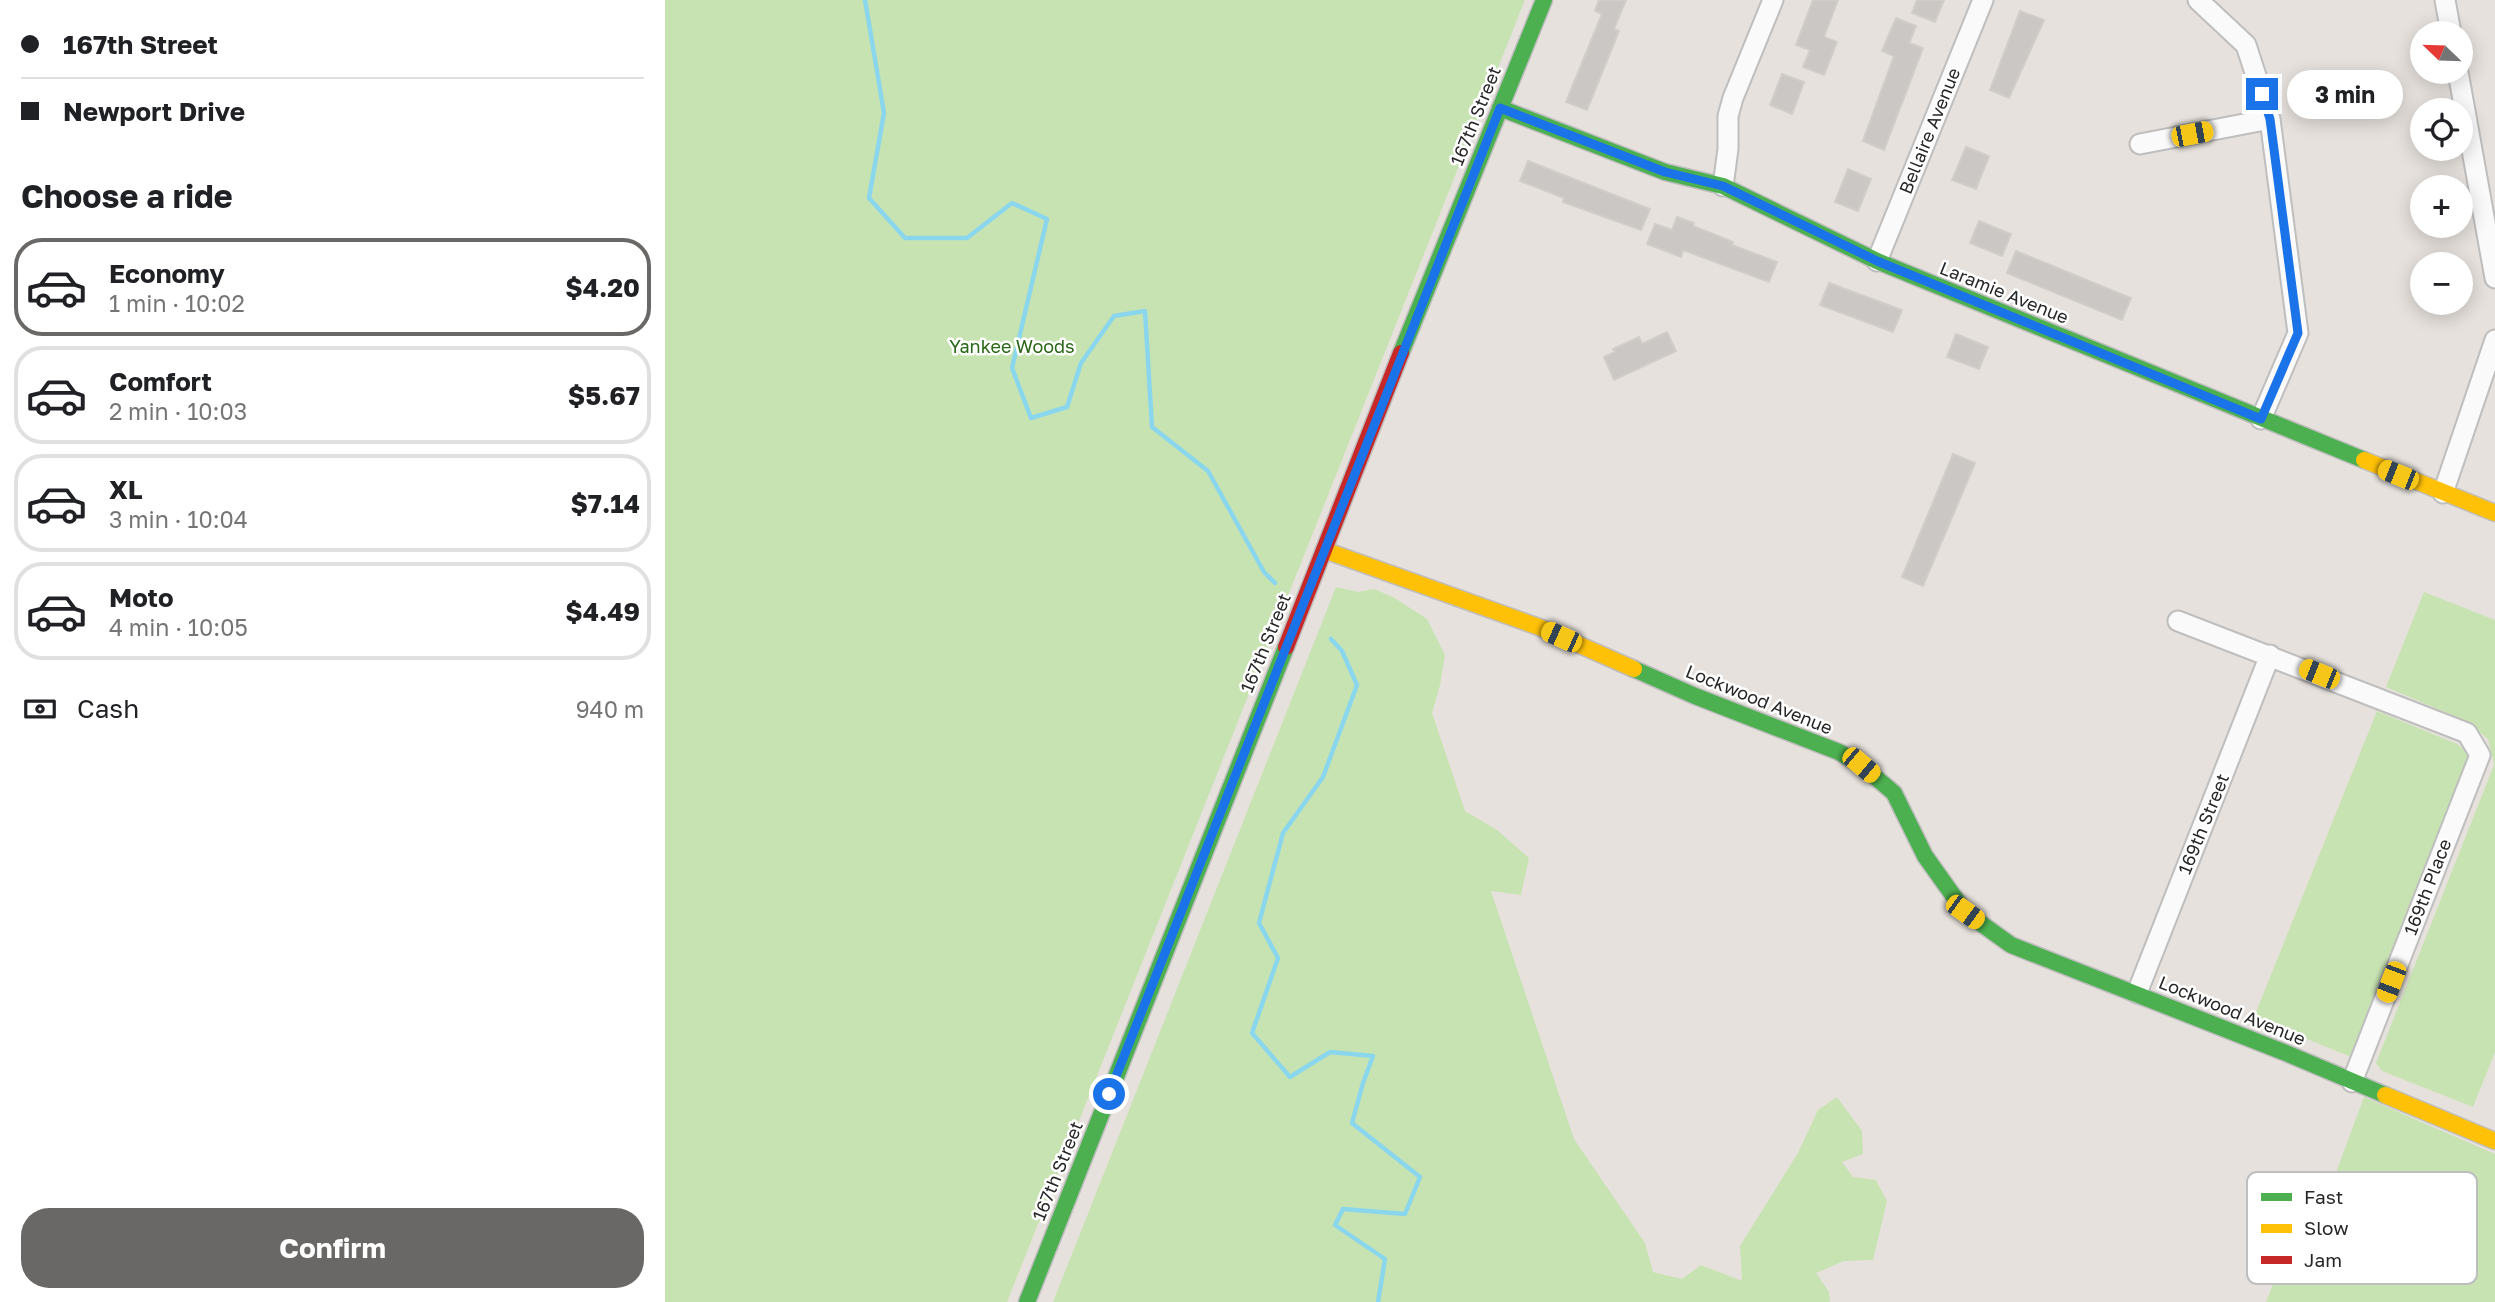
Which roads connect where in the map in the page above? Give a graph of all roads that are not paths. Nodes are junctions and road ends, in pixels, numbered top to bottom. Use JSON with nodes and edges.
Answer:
{"nodes":[{"id":1,"x":1544,"y":0,"type":"edge"},
{"id":2,"x":1773,"y":0,"type":"edge"},
{"id":3,"x":1983,"y":0,"type":"edge"},
{"id":4,"x":2198,"y":0,"type":"edge"},
{"id":5,"x":2445,"y":0,"type":"edge"},
{"id":6,"x":2449,"y":21,"type":"edge"},
{"id":7,"x":2460,"y":84,"type":"edge"},
{"id":8,"x":1500,"y":108,"type":"junction"},
{"id":9,"x":2270,"y":119,"type":"junction"},
{"id":10,"x":2140,"y":145,"type":"dead end"},
{"id":11,"x":1723,"y":186,"type":"junction"},
{"id":12,"x":1877,"y":261,"type":"junction"},
{"id":13,"x":2495,"y":278,"type":"edge"},
{"id":14,"x":2495,"y":340,"type":"edge"},
{"id":15,"x":2261,"y":419,"type":"junction"},
{"id":16,"x":2443,"y":494,"type":"junction"},
{"id":17,"x":2495,"y":513,"type":"edge"},
{"id":18,"x":1324,"y":550,"type":"junction"},
{"id":19,"x":2178,"y":621,"type":"dead end"},
{"id":20,"x":2270,"y":655,"type":"junction"},
{"id":21,"x":2137,"y":993,"type":"junction"},
{"id":22,"x":2352,"y":1082,"type":"junction"},
{"id":23,"x":2495,"y":1141,"type":"edge"},
{"id":24,"x":1027,"y":1302,"type":"edge"}],
"edges":[{"from":1,"to":8,"type":"street","name":"167th Street"},
{"from":2,"to":11,"type":"street"},
{"from":3,"to":12,"type":"street","name":"Bellaire Avenue"},
{"from":4,"to":9,"type":"street"},
{"from":5,"to":6,"type":"street"},
{"from":7,"to":13,"type":"street"},
{"from":8,"to":11,"type":"street","name":"Laramie Avenue"},
{"from":8,"to":18,"type":"street","name":"167th Street"},
{"from":9,"to":10,"type":"street"},
{"from":9,"to":15,"type":"street"},
{"from":11,"to":12,"type":"street","name":"Laramie Avenue"},
{"from":12,"to":15,"type":"street","name":"Laramie Avenue"},
{"from":14,"to":16,"type":"street"},
{"from":15,"to":16,"type":"street","name":"Laramie Avenue"},
{"from":16,"to":17,"type":"street","name":"Laramie Avenue"},
{"from":18,"to":21,"type":"street","name":"Lockwood Avenue"},
{"from":18,"to":24,"type":"street","name":"167th Street"},
{"from":19,"to":20,"type":"street"},
{"from":20,"to":21,"type":"street","name":"169th Street"},
{"from":20,"to":22,"type":"street","name":"169th Place"},
{"from":21,"to":22,"type":"street","name":"Lockwood Avenue"},
{"from":22,"to":23,"type":"street","name":"Lockwood Avenue"}]}
